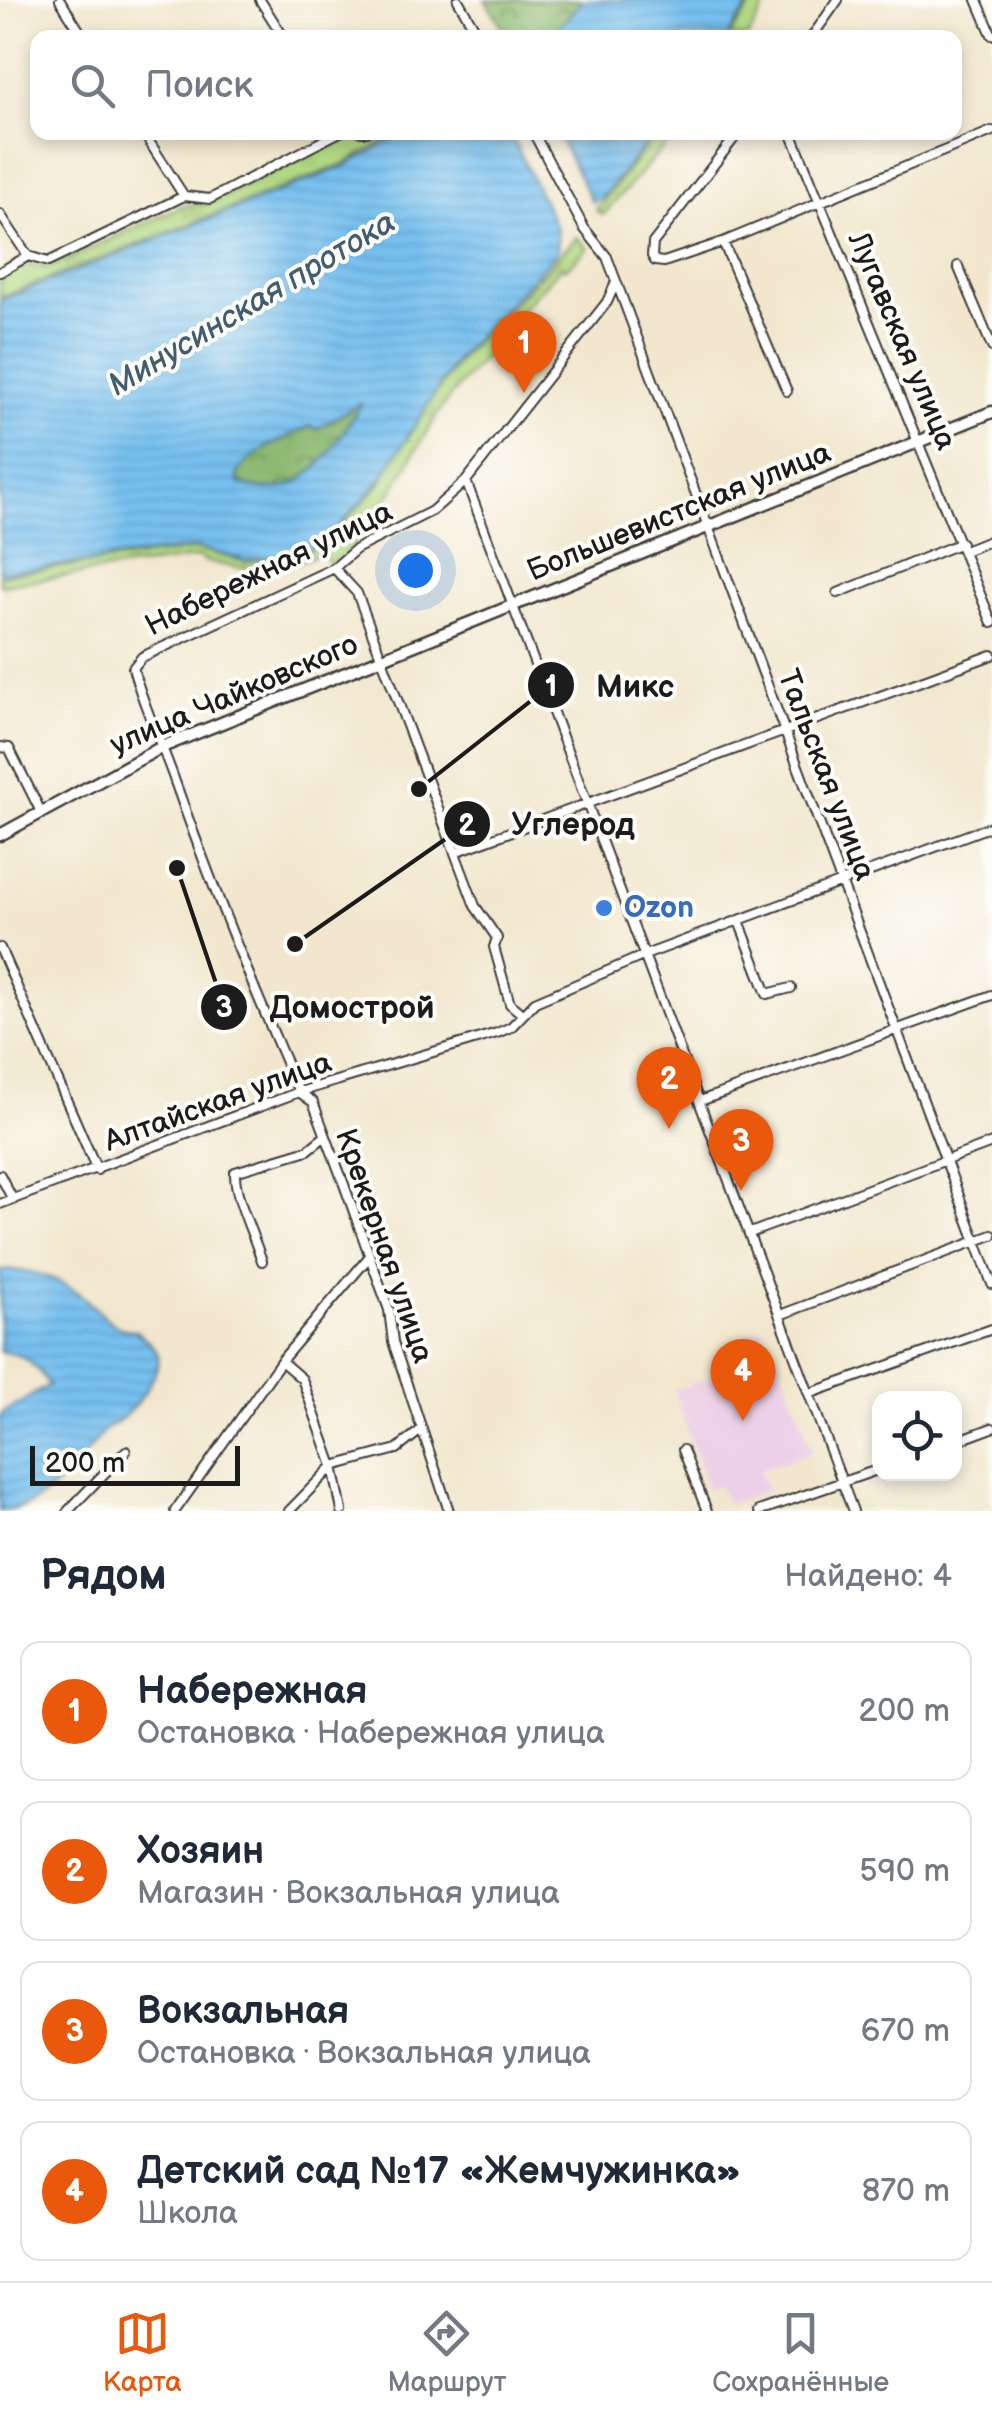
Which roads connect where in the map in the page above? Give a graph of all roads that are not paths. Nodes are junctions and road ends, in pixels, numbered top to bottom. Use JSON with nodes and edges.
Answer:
{"nodes":[{"id":1,"x":60,"y":0,"type":"edge"},
{"id":2,"x":260,"y":0,"type":"edge"},
{"id":3,"x":458,"y":0,"type":"edge"},
{"id":4,"x":838,"y":0,"type":"edge"},
{"id":5,"x":977,"y":0,"type":"edge"},
{"id":6,"x":79,"y":30,"type":"edge"},
{"id":7,"x":279,"y":30,"type":"edge"},
{"id":8,"x":475,"y":30,"type":"edge"},
{"id":9,"x":817,"y":30,"type":"edge"},
{"id":10,"x":992,"y":35,"type":"edge"},
{"id":11,"x":992,"y":131,"type":"edge"},
{"id":12,"x":149,"y":140,"type":"edge"},
{"id":13,"x":324,"y":140,"type":"edge"},
{"id":14,"x":536,"y":140,"type":"edge"},
{"id":15,"x":733,"y":140,"type":"edge"},
{"id":16,"x":795,"y":140,"type":"edge"},
{"id":17,"x":184,"y":196,"type":"junction"},
{"id":18,"x":819,"y":202,"type":"junction"},
{"id":19,"x":0,"y":214,"type":"edge"},
{"id":20,"x":723,"y":242,"type":"junction"},
{"id":21,"x":28,"y":256,"type":"junction"},
{"id":22,"x":958,"y":266,"type":"dead end"},
{"id":23,"x":0,"y":272,"type":"edge"},
{"id":24,"x":616,"y":282,"type":"junction"},
{"id":25,"x":607,"y":302,"type":"junction"},
{"id":26,"x":623,"y":303,"type":"junction"},
{"id":27,"x":992,"y":346,"type":"edge"},
{"id":28,"x":787,"y":391,"type":"dead end"},
{"id":29,"x":992,"y":412,"type":"edge"},
{"id":30,"x":920,"y":442,"type":"junction"},
{"id":31,"x":466,"y":481,"type":"junction"},
{"id":32,"x":706,"y":528,"type":"junction"},
{"id":33,"x":992,"y":540,"type":"edge"},
{"id":34,"x":962,"y":547,"type":"junction"},
{"id":35,"x":334,"y":568,"type":"junction"},
{"id":36,"x":838,"y":593,"type":"dead end"},
{"id":37,"x":511,"y":607,"type":"junction"},
{"id":38,"x":992,"y":623,"type":"edge"},
{"id":39,"x":992,"y":654,"type":"edge"},
{"id":40,"x":384,"y":658,"type":"junction"},
{"id":41,"x":133,"y":668,"type":"joint"},
{"id":42,"x":786,"y":730,"type":"junction"},
{"id":43,"x":162,"y":746,"type":"junction"},
{"id":44,"x":0,"y":747,"type":"edge"},
{"id":45,"x":586,"y":803,"type":"junction"},
{"id":46,"x":41,"y":812,"type":"junction"},
{"id":47,"x":992,"y":826,"type":"edge"},
{"id":48,"x":0,"y":835,"type":"edge"},
{"id":49,"x":456,"y":852,"type":"junction"},
{"id":50,"x":842,"y":880,"type":"junction"},
{"id":51,"x":739,"y":921,"type":"junction"},
{"id":52,"x":0,"y":948,"type":"edge"},
{"id":53,"x":645,"y":956,"type":"junction"},
{"id":54,"x":791,"y":988,"type":"dead end"},
{"id":55,"x":992,"y":995,"type":"edge"},
{"id":56,"x":522,"y":1014,"type":"junction"},
{"id":57,"x":897,"y":1030,"type":"junction"},
{"id":58,"x":299,"y":1092,"type":"junction"},
{"id":59,"x":700,"y":1101,"type":"junction"},
{"id":60,"x":324,"y":1137,"type":"junction"},
{"id":61,"x":992,"y":1142,"type":"edge"},
{"id":62,"x":947,"y":1160,"type":"junction"},
{"id":63,"x":97,"y":1170,"type":"junction"},
{"id":64,"x":0,"y":1175,"type":"edge"},
{"id":65,"x":12,"y":1200,"type":"junction"},
{"id":66,"x":0,"y":1204,"type":"edge"},
{"id":67,"x":750,"y":1233,"type":"junction"},
{"id":68,"x":992,"y":1236,"type":"edge"},
{"id":69,"x":976,"y":1241,"type":"junction"},
{"id":70,"x":370,"y":1256,"type":"junction"},
{"id":71,"x":262,"y":1261,"type":"dead end"},
{"id":72,"x":992,"y":1284,"type":"edge"},
{"id":73,"x":780,"y":1315,"type":"junction"},
{"id":74,"x":992,"y":1329,"type":"edge"},
{"id":75,"x":281,"y":1361,"type":"junction"},
{"id":76,"x":810,"y":1394,"type":"junction"},
{"id":77,"x":992,"y":1428,"type":"edge"},
{"id":78,"x":422,"y":1430,"type":"junction"},
{"id":79,"x":962,"y":1439,"type":"edge"},
{"id":80,"x":682,"y":1450,"type":"dead end"},
{"id":81,"x":126,"y":1452,"type":"dead end"},
{"id":82,"x":332,"y":1466,"type":"junction"},
{"id":83,"x":872,"y":1472,"type":"edge"},
{"id":84,"x":843,"y":1482,"type":"junction"},
{"id":85,"x":68,"y":1511,"type":"edge"},
{"id":86,"x":175,"y":1511,"type":"edge"},
{"id":87,"x":289,"y":1511,"type":"edge"},
{"id":88,"x":342,"y":1511,"type":"edge"},
{"id":89,"x":450,"y":1511,"type":"edge"},
{"id":90,"x":707,"y":1511,"type":"edge"},
{"id":91,"x":758,"y":1511,"type":"edge"},
{"id":92,"x":854,"y":1511,"type":"edge"}],
"edges":[{"from":1,"to":6,"type":"street"},
{"from":2,"to":7,"type":"street"},
{"from":3,"to":8,"type":"street"},
{"from":4,"to":9,"type":"street"},
{"from":5,"to":10,"type":"street"},
{"from":11,"to":18,"type":"street"},
{"from":12,"to":17,"type":"street"},
{"from":13,"to":17,"type":"street"},
{"from":14,"to":24,"type":"street","name":"Тальская улица"},
{"from":15,"to":20,"type":"street"},
{"from":16,"to":18,"type":"street","name":"Лугавская улица"},
{"from":17,"to":21,"type":"street"},
{"from":18,"to":20,"type":"street"},
{"from":18,"to":30,"type":"street","name":"Лугавская улица"},
{"from":19,"to":21,"type":"street"},
{"from":20,"to":28,"type":"street"},
{"from":21,"to":23,"type":"street"},
{"from":22,"to":27,"type":"street"},
{"from":24,"to":25,"type":"street","name":"Набережная улица"},
{"from":24,"to":26,"type":"street","name":"Тальская улица"},
{"from":25,"to":26,"type":"street"},
{"from":25,"to":31,"type":"street","name":"Набережная улица"},
{"from":26,"to":32,"type":"street","name":"Тальская улица"},
{"from":29,"to":30,"type":"main road","name":"Большевистская улица"},
{"from":30,"to":32,"type":"main road","name":"Большевистская улица"},
{"from":30,"to":34,"type":"street","name":"Лугавская улица"},
{"from":31,"to":35,"type":"street","name":"Набережная улица"},
{"from":31,"to":37,"type":"street"},
{"from":32,"to":37,"type":"main road","name":"Большевистская улица"},
{"from":32,"to":42,"type":"street","name":"Тальская улица"},
{"from":33,"to":34,"type":"street"},
{"from":34,"to":36,"type":"street"},
{"from":34,"to":38,"type":"street","name":"Лугавская улица"},
{"from":35,"to":40,"type":"street"},
{"from":35,"to":41,"type":"street","name":"Набережная улица"},
{"from":37,"to":40,"type":"main road","name":"Большевистская улица"},
{"from":37,"to":45,"type":"street"},
{"from":39,"to":42,"type":"street"},
{"from":40,"to":43,"type":"main road","name":"улица Чайковского"},
{"from":40,"to":49,"type":"street"},
{"from":41,"to":43,"type":"street","name":"Крекерная улица"},
{"from":42,"to":45,"type":"street"},
{"from":42,"to":50,"type":"street","name":"Тальская улица"},
{"from":43,"to":46,"type":"main road","name":"улица Чайковского"},
{"from":43,"to":58,"type":"street","name":"Крекерная улица"},
{"from":44,"to":46,"type":"street"},
{"from":45,"to":49,"type":"street"},
{"from":45,"to":53,"type":"street"},
{"from":46,"to":48,"type":"main road","name":"улица Чайковского"},
{"from":47,"to":50,"type":"street","name":"Алтайская улица"},
{"from":49,"to":56,"type":"street"},
{"from":50,"to":51,"type":"street","name":"Алтайская улица"},
{"from":50,"to":57,"type":"street","name":"Тальская улица"},
{"from":51,"to":53,"type":"street","name":"Алтайская улица"},
{"from":51,"to":54,"type":"street"},
{"from":52,"to":63,"type":"street"},
{"from":53,"to":56,"type":"street","name":"Алтайская улица"},
{"from":53,"to":59,"type":"street"},
{"from":55,"to":57,"type":"street"},
{"from":56,"to":58,"type":"street","name":"Алтайская улица"},
{"from":57,"to":59,"type":"street"},
{"from":57,"to":62,"type":"street","name":"Тальская улица"},
{"from":58,"to":60,"type":"street","name":"Крекерная улица"},
{"from":58,"to":63,"type":"street","name":"Алтайская улица"},
{"from":59,"to":67,"type":"street"},
{"from":60,"to":70,"type":"street","name":"Крекерная улица"},
{"from":60,"to":71,"type":"street"},
{"from":61,"to":62,"type":"street"},
{"from":62,"to":67,"type":"street"},
{"from":62,"to":69,"type":"street","name":"Тальская улица"},
{"from":63,"to":65,"type":"street","name":"Алтайская улица"},
{"from":64,"to":65,"type":"street"},
{"from":65,"to":66,"type":"street","name":"Алтайская улица"},
{"from":67,"to":73,"type":"street"},
{"from":68,"to":69,"type":"street"},
{"from":69,"to":72,"type":"street","name":"Тальская улица"},
{"from":69,"to":73,"type":"street"},
{"from":70,"to":75,"type":"street"},
{"from":70,"to":78,"type":"street","name":"Крекерная улица"},
{"from":73,"to":76,"type":"street"},
{"from":74,"to":76,"type":"street"},
{"from":75,"to":82,"type":"street"},
{"from":75,"to":86,"type":"street"},
{"from":76,"to":84,"type":"street"},
{"from":77,"to":79,"type":"street"},
{"from":78,"to":82,"type":"street"},
{"from":78,"to":89,"type":"street","name":"Крекерная улица"},
{"from":80,"to":90,"type":"street"},
{"from":81,"to":85,"type":"street"},
{"from":82,"to":87,"type":"street"},
{"from":82,"to":88,"type":"street"},
{"from":83,"to":84,"type":"street"},
{"from":84,"to":91,"type":"street"},
{"from":84,"to":92,"type":"street"}]}
